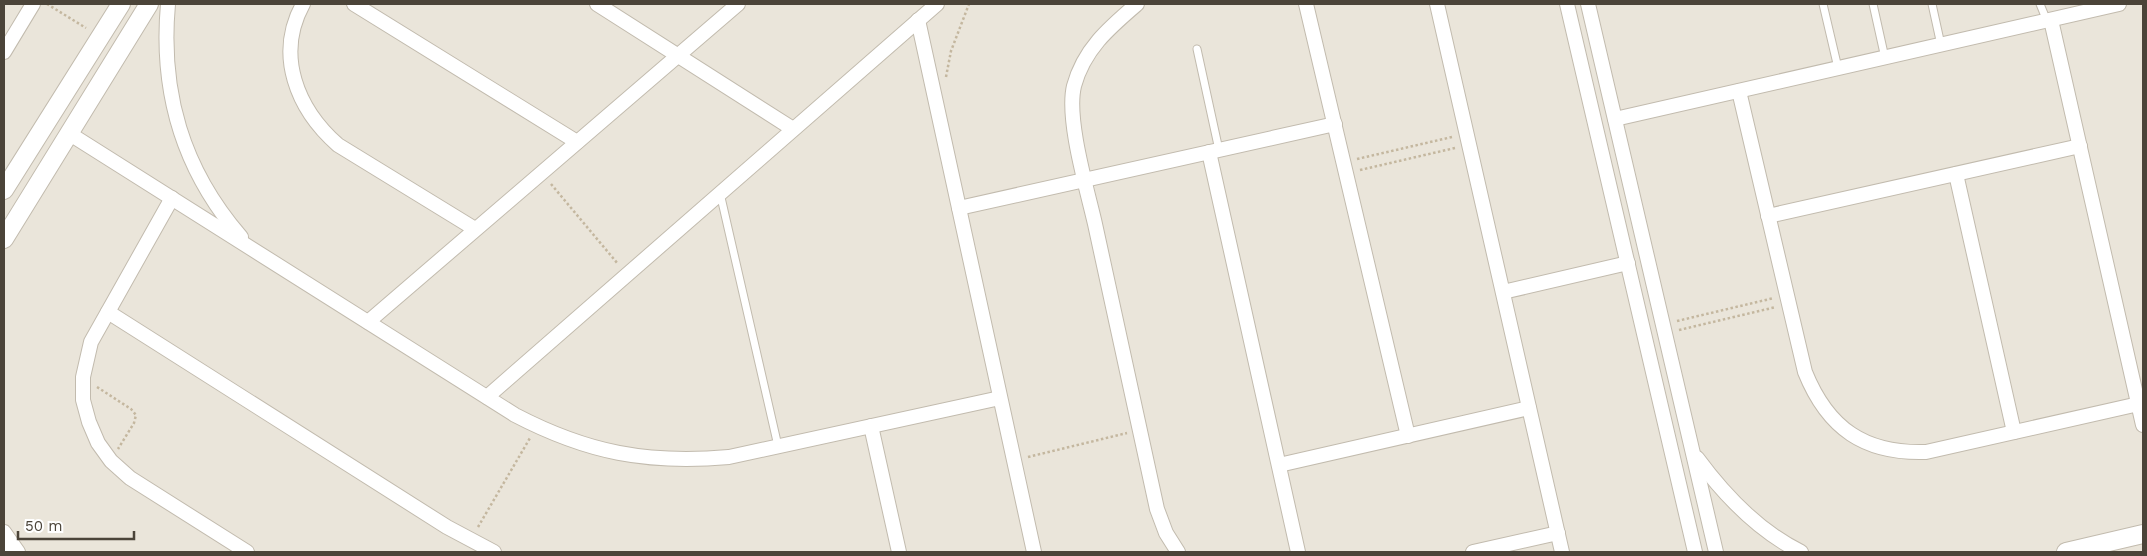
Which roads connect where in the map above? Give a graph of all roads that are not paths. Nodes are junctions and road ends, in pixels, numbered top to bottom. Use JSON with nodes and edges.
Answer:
{"nodes":[{"id":1,"x":33,"y":4,"type":"edge"},
{"id":2,"x":121,"y":4,"type":"edge"},
{"id":3,"x":149,"y":4,"type":"edge"},
{"id":4,"x":168,"y":4,"type":"edge"},
{"id":5,"x":303,"y":4,"type":"edge"},
{"id":6,"x":354,"y":4,"type":"edge"},
{"id":7,"x":597,"y":4,"type":"edge"},
{"id":8,"x":738,"y":4,"type":"edge"},
{"id":9,"x":937,"y":4,"type":"edge"},
{"id":10,"x":1137,"y":4,"type":"edge"},
{"id":11,"x":1306,"y":4,"type":"edge"},
{"id":12,"x":1437,"y":4,"type":"edge"},
{"id":13,"x":1567,"y":4,"type":"edge"},
{"id":14,"x":1588,"y":4,"type":"edge"},
{"id":15,"x":1823,"y":4,"type":"edge"},
{"id":16,"x":1873,"y":4,"type":"edge"},
{"id":17,"x":1932,"y":4,"type":"edge"},
{"id":18,"x":2040,"y":4,"type":"edge"},
{"id":19,"x":2119,"y":4,"type":"edge"},
{"id":20,"x":918,"y":20,"type":"junction"},
{"id":21,"x":2049,"y":20,"type":"junction"},
{"id":22,"x":1941,"y":45,"type":"junction"},
{"id":23,"x":1197,"y":49,"type":"dead end"},
{"id":24,"x":4,"y":52,"type":"edge"},
{"id":25,"x":678,"y":55,"type":"junction"},
{"id":26,"x":1885,"y":58,"type":"junction"},
{"id":27,"x":1838,"y":68,"type":"junction"},
{"id":28,"x":1738,"y":91,"type":"junction"},
{"id":29,"x":1615,"y":119,"type":"junction"},
{"id":30,"x":1335,"y":124,"type":"junction"},
{"id":31,"x":793,"y":130,"type":"junction"},
{"id":32,"x":70,"y":134,"type":"junction"},
{"id":33,"x":577,"y":142,"type":"junction"},
{"id":34,"x":2080,"y":146,"type":"junction"},
{"id":35,"x":1214,"y":151,"type":"junction"},
{"id":36,"x":1956,"y":174,"type":"junction"},
{"id":37,"x":1085,"y":180,"type":"junction"},
{"id":38,"x":1632,"y":189,"type":"junction"},
{"id":39,"x":4,"y":190,"type":"edge"},
{"id":40,"x":720,"y":193,"type":"junction"},
{"id":41,"x":1612,"y":194,"type":"junction"},
{"id":42,"x":172,"y":198,"type":"junction"},
{"id":43,"x":959,"y":208,"type":"junction"},
{"id":44,"x":1768,"y":216,"type":"junction"},
{"id":45,"x":476,"y":229,"type":"junction"},
{"id":46,"x":4,"y":240,"type":"edge"},
{"id":47,"x":252,"y":248,"type":"junction"},
{"id":48,"x":1628,"y":263,"type":"junction"},
{"id":49,"x":1503,"y":292,"type":"junction"},
{"id":50,"x":108,"y":312,"type":"junction"},
{"id":51,"x":368,"y":322,"type":"junction"},
{"id":52,"x":487,"y":397,"type":"junction"},
{"id":53,"x":1000,"y":398,"type":"junction"},
{"id":54,"x":2141,"y":403,"type":"edge"},
{"id":55,"x":1529,"y":408,"type":"junction"},
{"id":56,"x":2143,"y":425,"type":"edge"},
{"id":57,"x":872,"y":426,"type":"junction"},
{"id":58,"x":2014,"y":432,"type":"junction"},
{"id":59,"x":1408,"y":436,"type":"junction"},
{"id":60,"x":778,"y":446,"type":"junction"},
{"id":61,"x":1694,"y":453,"type":"junction"},
{"id":62,"x":1279,"y":466,"type":"junction"},
{"id":63,"x":4,"y":532,"type":"edge"},
{"id":64,"x":1558,"y":533,"type":"junction"},
{"id":65,"x":2143,"y":534,"type":"edge"},
{"id":66,"x":4,"y":550,"type":"edge"},
{"id":67,"x":7,"y":552,"type":"edge"},
{"id":68,"x":18,"y":552,"type":"edge"},
{"id":69,"x":247,"y":552,"type":"edge"},
{"id":70,"x":494,"y":552,"type":"edge"},
{"id":71,"x":899,"y":552,"type":"edge"},
{"id":72,"x":1034,"y":552,"type":"edge"},
{"id":73,"x":1178,"y":552,"type":"edge"},
{"id":74,"x":1298,"y":552,"type":"edge"},
{"id":75,"x":1473,"y":552,"type":"edge"},
{"id":76,"x":1562,"y":552,"type":"edge"},
{"id":77,"x":1695,"y":552,"type":"edge"},
{"id":78,"x":1716,"y":552,"type":"edge"},
{"id":79,"x":1801,"y":552,"type":"edge"},
{"id":80,"x":2066,"y":552,"type":"edge"}],
"edges":[{"from":1,"to":24,"type":"street"},
{"from":2,"to":39,"type":"street"},
{"from":3,"to":32,"type":"street"},
{"from":4,"to":47,"type":"street"},
{"from":5,"to":45,"type":"street"},
{"from":6,"to":33,"type":"street"},
{"from":7,"to":25,"type":"street"},
{"from":8,"to":25,"type":"street"},
{"from":9,"to":20,"type":"street"},
{"from":10,"to":37,"type":"street"},
{"from":11,"to":30,"type":"street"},
{"from":12,"to":49,"type":"street"},
{"from":13,"to":41,"type":"street"},
{"from":14,"to":29,"type":"street"},
{"from":15,"to":27,"type":"lane"},
{"from":16,"to":26,"type":"lane"},
{"from":17,"to":22,"type":"lane"},
{"from":18,"to":21,"type":"lane"},
{"from":19,"to":21,"type":"street"},
{"from":20,"to":31,"type":"street"},
{"from":20,"to":43,"type":"street"},
{"from":21,"to":22,"type":"street"},
{"from":21,"to":34,"type":"street"},
{"from":22,"to":26,"type":"street"},
{"from":23,"to":35,"type":"lane"},
{"from":25,"to":31,"type":"street"},
{"from":25,"to":33,"type":"street"},
{"from":26,"to":27,"type":"street"},
{"from":27,"to":28,"type":"street"},
{"from":28,"to":29,"type":"street"},
{"from":28,"to":44,"type":"street"},
{"from":29,"to":38,"type":"street"},
{"from":30,"to":35,"type":"street"},
{"from":30,"to":59,"type":"street"},
{"from":31,"to":40,"type":"street"},
{"from":32,"to":42,"type":"street"},
{"from":32,"to":46,"type":"street"},
{"from":33,"to":45,"type":"street"},
{"from":34,"to":36,"type":"street"},
{"from":34,"to":54,"type":"street"},
{"from":35,"to":37,"type":"street"},
{"from":35,"to":62,"type":"street"},
{"from":36,"to":44,"type":"street"},
{"from":36,"to":58,"type":"street"},
{"from":37,"to":43,"type":"street"},
{"from":37,"to":73,"type":"street"},
{"from":38,"to":41,"type":"street"},
{"from":38,"to":61,"type":"street"},
{"from":40,"to":52,"type":"street"},
{"from":40,"to":60,"type":"lane"},
{"from":41,"to":48,"type":"street"},
{"from":42,"to":47,"type":"street"},
{"from":42,"to":50,"type":"street"},
{"from":43,"to":53,"type":"street"},
{"from":44,"to":58,"type":"street"},
{"from":45,"to":51,"type":"street"},
{"from":47,"to":51,"type":"street"},
{"from":48,"to":49,"type":"street"},
{"from":48,"to":77,"type":"street"},
{"from":49,"to":55,"type":"street"},
{"from":50,"to":69,"type":"street"},
{"from":50,"to":70,"type":"street"},
{"from":51,"to":52,"type":"street"},
{"from":52,"to":60,"type":"street"},
{"from":53,"to":57,"type":"street"},
{"from":53,"to":72,"type":"street"},
{"from":54,"to":56,"type":"street"},
{"from":54,"to":58,"type":"street"},
{"from":55,"to":59,"type":"street"},
{"from":55,"to":64,"type":"street"},
{"from":57,"to":60,"type":"street"},
{"from":57,"to":71,"type":"street"},
{"from":59,"to":62,"type":"street"},
{"from":61,"to":78,"type":"street"},
{"from":61,"to":79,"type":"street"},
{"from":62,"to":74,"type":"street"},
{"from":63,"to":68,"type":"street"},
{"from":64,"to":75,"type":"street"},
{"from":64,"to":76,"type":"street"},
{"from":65,"to":80,"type":"street"},
{"from":66,"to":67,"type":"street"}]}
